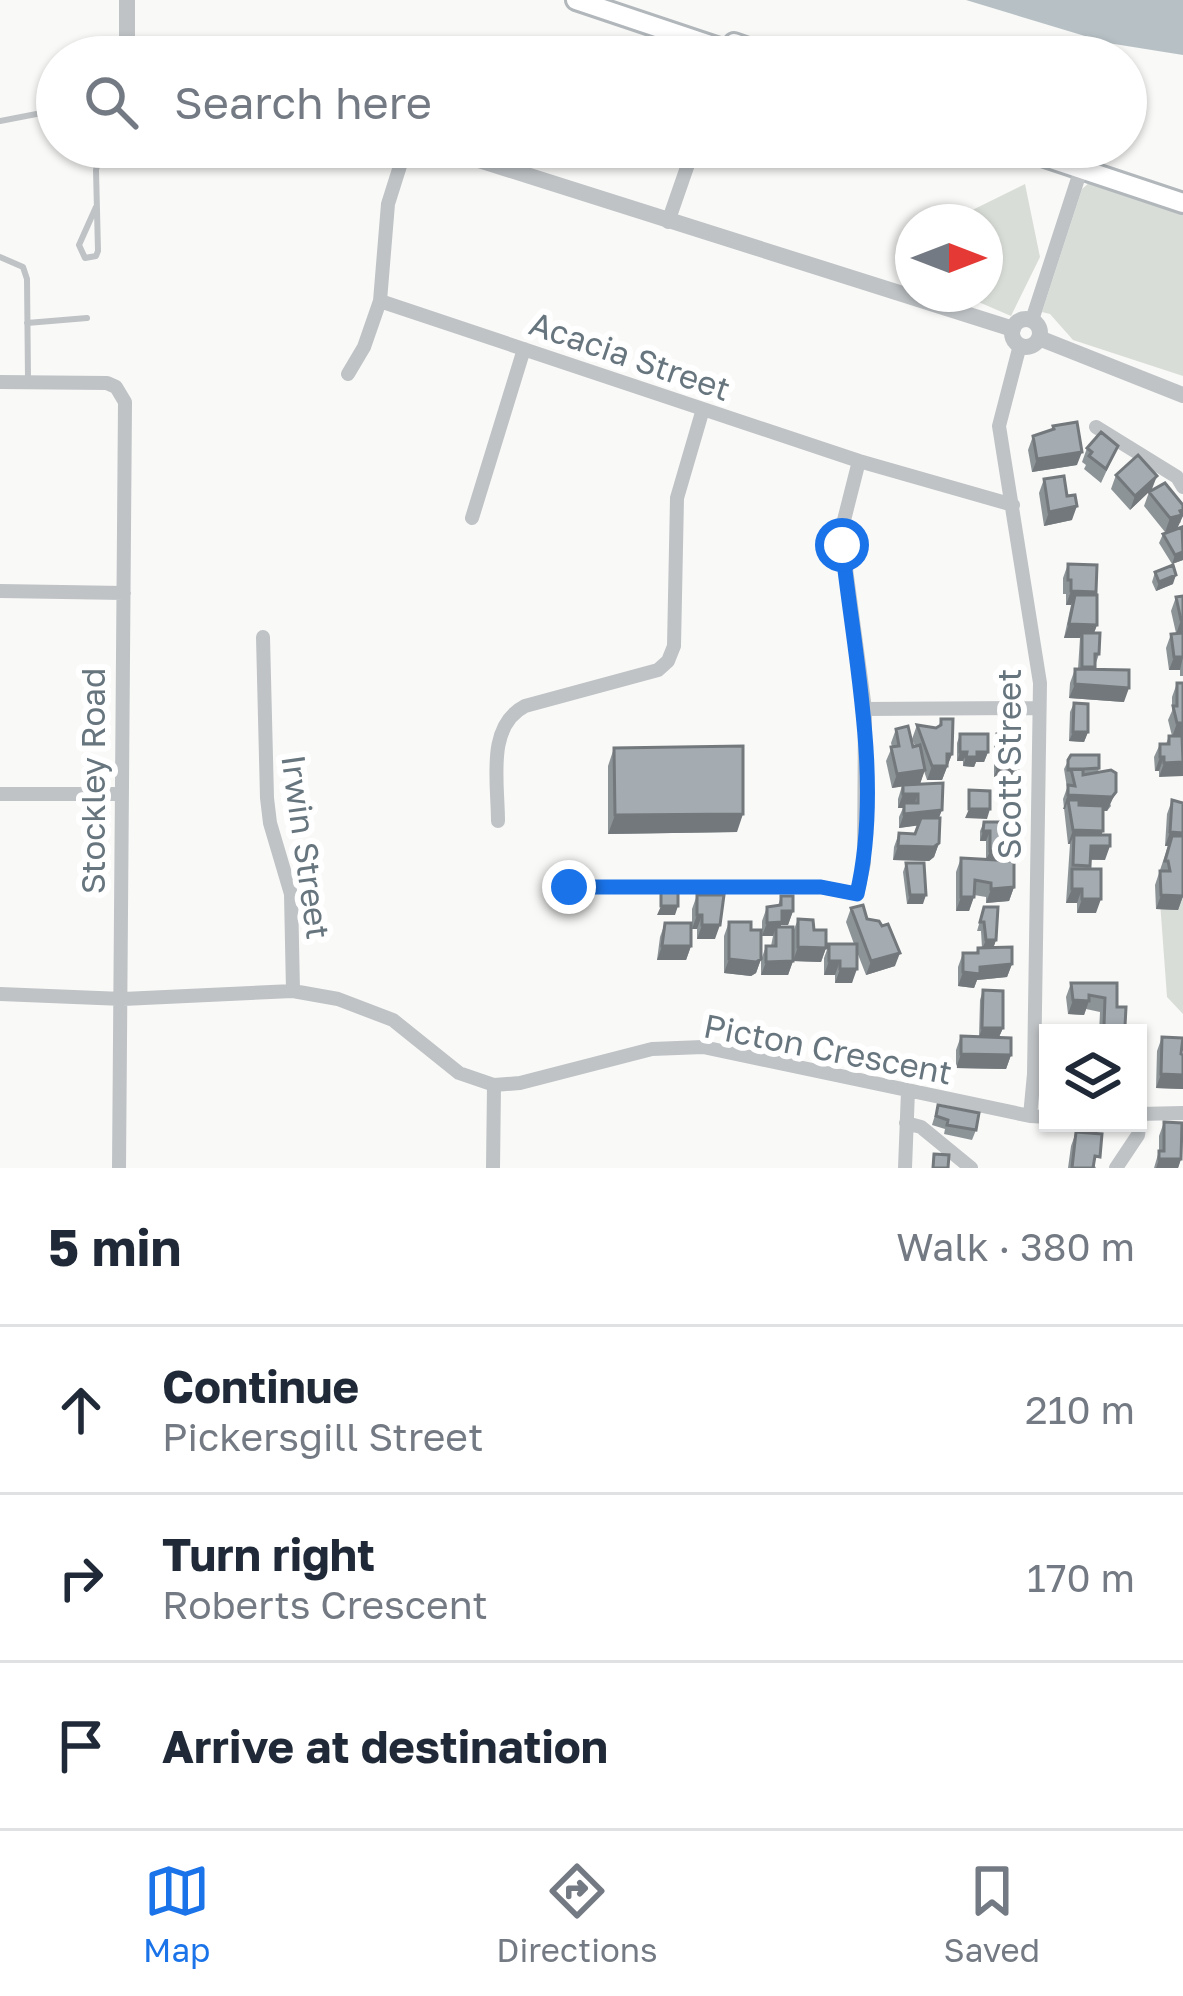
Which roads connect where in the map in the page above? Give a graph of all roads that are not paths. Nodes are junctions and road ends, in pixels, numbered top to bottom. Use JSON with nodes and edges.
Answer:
{"nodes":[{"id":1,"x":128,"y":0,"type":"edge"},
{"id":2,"x":576,"y":0,"type":"edge"},
{"id":3,"x":604,"y":0,"type":"edge"},
{"id":4,"x":127,"y":36,"type":"edge"},
{"id":5,"x":685,"y":36,"type":"edge"},
{"id":6,"x":693,"y":36,"type":"edge"},
{"id":7,"x":36,"y":114,"type":"edge"},
{"id":8,"x":0,"y":122,"type":"edge"},
{"id":9,"x":97,"y":168,"type":"edge"},
{"id":10,"x":399,"y":168,"type":"edge"},
{"id":11,"x":502,"y":168,"type":"edge"},
{"id":12,"x":687,"y":168,"type":"edge"},
{"id":13,"x":1082,"y":168,"type":"edge"},
{"id":14,"x":1091,"y":168,"type":"edge"},
{"id":15,"x":1094,"y":168,"type":"edge"},
{"id":16,"x":1183,"y":193,"type":"edge"},
{"id":17,"x":1183,"y":203,"type":"edge"},
{"id":18,"x":96,"y":207,"type":"junction"},
{"id":19,"x":668,"y":222,"type":"junction"},
{"id":20,"x":0,"y":257,"type":"edge"},
{"id":21,"x":380,"y":301,"type":"junction"},
{"id":22,"x":87,"y":318,"type":"dead end"},
{"id":23,"x":27,"y":322,"type":"junction"},
{"id":24,"x":1035,"y":329,"type":"junction"},
{"id":25,"x":1017,"y":337,"type":"junction"},
{"id":26,"x":524,"y":349,"type":"junction"},
{"id":27,"x":348,"y":374,"type":"dead end"},
{"id":28,"x":0,"y":382,"type":"edge"},
{"id":29,"x":28,"y":382,"type":"junction"},
{"id":30,"x":1183,"y":395,"type":"edge"},
{"id":31,"x":703,"y":410,"type":"junction"},
{"id":32,"x":1096,"y":427,"type":"dead end"},
{"id":33,"x":859,"y":461,"type":"junction"},
{"id":34,"x":1183,"y":487,"type":"edge"},
{"id":35,"x":1013,"y":505,"type":"junction"},
{"id":36,"x":472,"y":518,"type":"dead end"},
{"id":37,"x":0,"y":591,"type":"edge"},
{"id":38,"x":124,"y":593,"type":"junction"},
{"id":39,"x":263,"y":637,"type":"dead end"},
{"id":40,"x":1039,"y":708,"type":"junction"},
{"id":41,"x":865,"y":709,"type":"junction"},
{"id":42,"x":0,"y":794,"type":"edge"},
{"id":43,"x":122,"y":794,"type":"junction"},
{"id":44,"x":498,"y":821,"type":"dead end"},
{"id":45,"x":569,"y":887,"type":"dead end"},
{"id":46,"x":293,"y":992,"type":"junction"},
{"id":47,"x":0,"y":994,"type":"edge"},
{"id":48,"x":123,"y":999,"type":"junction"},
{"id":49,"x":494,"y":1085,"type":"junction"},
{"id":50,"x":908,"y":1091,"type":"junction"},
{"id":51,"x":1183,"y":1113,"type":"edge"},
{"id":52,"x":1147,"y":1114,"type":"edge"},
{"id":53,"x":1030,"y":1116,"type":"junction"},
{"id":54,"x":1039,"y":1116,"type":"edge"},
{"id":55,"x":906,"y":1123,"type":"junction"},
{"id":56,"x":1138,"y":1132,"type":"edge"},
{"id":57,"x":118,"y":1168,"type":"edge"},
{"id":58,"x":493,"y":1168,"type":"edge"},
{"id":59,"x":905,"y":1168,"type":"edge"},
{"id":60,"x":971,"y":1168,"type":"edge"},
{"id":61,"x":1116,"y":1168,"type":"edge"}],
"edges":[{"from":1,"to":4,"type":"street"},
{"from":2,"to":5,"type":"main road"},
{"from":3,"to":6,"type":"main road"},
{"from":7,"to":8,"type":"lane"},
{"from":9,"to":18,"type":"lane"},
{"from":10,"to":21,"type":"street"},
{"from":11,"to":19,"type":"street"},
{"from":12,"to":19,"type":"street"},
{"from":13,"to":24,"type":"street"},
{"from":14,"to":17,"type":"main road"},
{"from":15,"to":16,"type":"main road"},
{"from":18,"to":18,"type":"lane"},
{"from":19,"to":25,"type":"street"},
{"from":20,"to":23,"type":"lane"},
{"from":21,"to":26,"type":"street","name":"Acacia Street"},
{"from":21,"to":27,"type":"street"},
{"from":22,"to":23,"type":"lane"},
{"from":23,"to":29,"type":"lane"},
{"from":24,"to":25,"type":"street"},
{"from":24,"to":30,"type":"street"},
{"from":25,"to":35,"type":"street","name":"Scott Street"},
{"from":26,"to":31,"type":"street","name":"Acacia Street"},
{"from":26,"to":36,"type":"street"},
{"from":28,"to":29,"type":"street"},
{"from":29,"to":38,"type":"street","name":"Stockley Road"},
{"from":31,"to":33,"type":"street","name":"Acacia Street"},
{"from":31,"to":44,"type":"street"},
{"from":32,"to":34,"type":"street"},
{"from":33,"to":35,"type":"street","name":"Acacia Street"},
{"from":33,"to":41,"type":"street"},
{"from":35,"to":40,"type":"street","name":"Scott Street"},
{"from":37,"to":38,"type":"street"},
{"from":38,"to":43,"type":"street","name":"Stockley Road"},
{"from":39,"to":46,"type":"street","name":"Irwin Street"},
{"from":40,"to":41,"type":"street"},
{"from":40,"to":53,"type":"street","name":"Scott Street"},
{"from":41,"to":45,"type":"street"},
{"from":42,"to":43,"type":"street"},
{"from":43,"to":48,"type":"street","name":"Stockley Road"},
{"from":46,"to":48,"type":"street"},
{"from":46,"to":49,"type":"street"},
{"from":47,"to":48,"type":"street"},
{"from":48,"to":57,"type":"street","name":"Stockley Road"},
{"from":49,"to":50,"type":"street","name":"Picton Crescent"},
{"from":49,"to":58,"type":"street"},
{"from":50,"to":53,"type":"street","name":"Picton Crescent"},
{"from":50,"to":55,"type":"street"},
{"from":51,"to":52,"type":"street"},
{"from":53,"to":54,"type":"street","name":"Picton Crescent"},
{"from":55,"to":59,"type":"street"},
{"from":55,"to":60,"type":"street"},
{"from":56,"to":61,"type":"street"}]}
